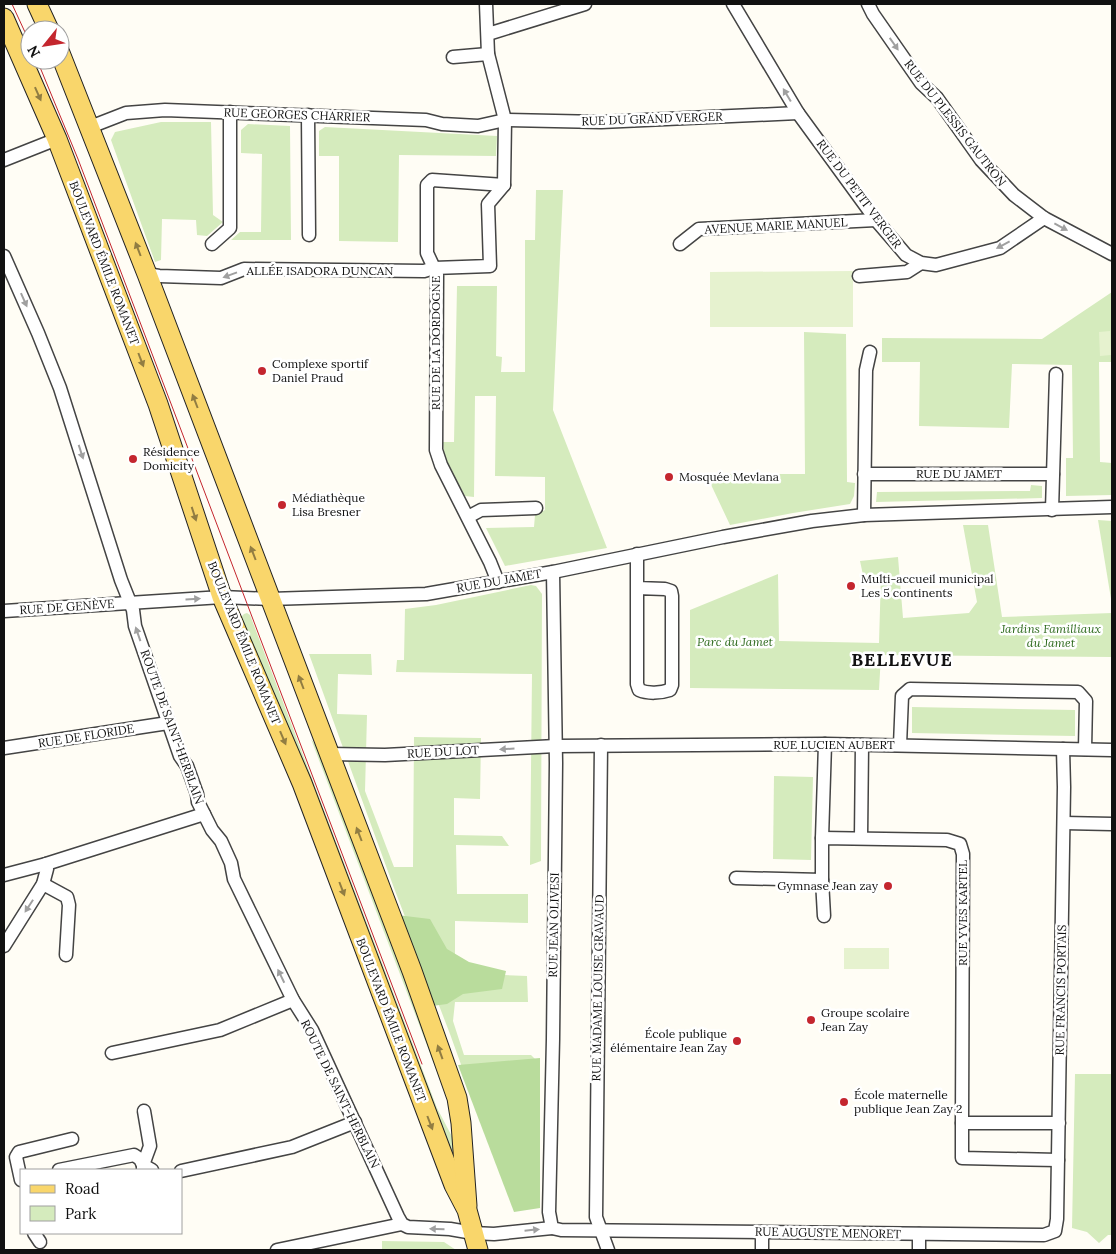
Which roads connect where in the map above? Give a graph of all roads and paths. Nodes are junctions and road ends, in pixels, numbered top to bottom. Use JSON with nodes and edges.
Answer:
{"nodes":[{"id":1,"x":37,"y":4,"type":"edge"},
{"id":2,"x":486,"y":4,"type":"edge"},
{"id":3,"x":585,"y":4,"type":"edge"},
{"id":4,"x":733,"y":4,"type":"edge"},
{"id":5,"x":868,"y":4,"type":"edge"},
{"id":6,"x":4,"y":18,"type":"edge"},
{"id":7,"x":44,"y":20,"type":"edge"},
{"id":8,"x":488,"y":34,"type":"junction"},
{"id":9,"x":488,"y":54,"type":"junction"},
{"id":10,"x":453,"y":57,"type":"dead end"},
{"id":11,"x":67,"y":70,"type":"edge"},
{"id":12,"x":230,"y":112,"type":"junction"},
{"id":13,"x":798,"y":113,"type":"junction"},
{"id":14,"x":308,"y":115,"type":"junction"},
{"id":15,"x":505,"y":120,"type":"junction"},
{"id":16,"x":90,"y":127,"type":"junction"},
{"id":17,"x":57,"y":139,"type":"junction"},
{"id":18,"x":4,"y":160,"type":"edge"},
{"id":19,"x":504,"y":185,"type":"junction"},
{"id":20,"x":1044,"y":218,"type":"junction"},
{"id":21,"x":876,"y":220,"type":"junction"},
{"id":22,"x":308,"y":236,"type":"dead end"},
{"id":23,"x":212,"y":244,"type":"dead end"},
{"id":24,"x":680,"y":244,"type":"dead end"},
{"id":25,"x":1112,"y":254,"type":"edge"},
{"id":26,"x":4,"y":256,"type":"edge"},
{"id":27,"x":921,"y":263,"type":"junction"},
{"id":28,"x":434,"y":268,"type":"junction"},
{"id":29,"x":148,"y":274,"type":"junction"},
{"id":30,"x":860,"y":276,"type":"dead end"},
{"id":31,"x":870,"y":352,"type":"dead end"},
{"id":32,"x":1056,"y":374,"type":"dead end"},
{"id":33,"x":864,"y":474,"type":"junction"},
{"id":34,"x":1053,"y":474,"type":"junction"},
{"id":35,"x":1112,"y":507,"type":"edge"},
{"id":36,"x":536,"y":508,"type":"dead end"},
{"id":37,"x":1052,"y":510,"type":"junction"},
{"id":38,"x":864,"y":515,"type":"junction"},
{"id":39,"x":468,"y":517,"type":"junction"},
{"id":40,"x":636,"y":554,"type":"junction"},
{"id":41,"x":553,"y":572,"type":"junction"},
{"id":42,"x":498,"y":582,"type":"junction"},
{"id":43,"x":637,"y":588,"type":"junction"},
{"id":44,"x":222,"y":597,"type":"junction"},
{"id":45,"x":270,"y":599,"type":"junction"},
{"id":46,"x":130,"y":602,"type":"junction"},
{"id":47,"x":4,"y":611,"type":"edge"},
{"id":48,"x":168,"y":723,"type":"junction"},
{"id":49,"x":824,"y":744,"type":"junction"},
{"id":50,"x":862,"y":745,"type":"junction"},
{"id":51,"x":556,"y":746,"type":"junction"},
{"id":52,"x":601,"y":746,"type":"junction"},
{"id":53,"x":900,"y":746,"type":"junction"},
{"id":54,"x":4,"y":748,"type":"edge"},
{"id":55,"x":1063,"y":749,"type":"junction"},
{"id":56,"x":1085,"y":749,"type":"junction"},
{"id":57,"x":1112,"y":750,"type":"edge"},
{"id":58,"x":329,"y":754,"type":"junction"},
{"id":59,"x":204,"y":814,"type":"junction"},
{"id":60,"x":1064,"y":823,"type":"junction"},
{"id":61,"x":1112,"y":824,"type":"edge"},
{"id":62,"x":822,"y":838,"type":"junction"},
{"id":63,"x":861,"y":838,"type":"junction"},
{"id":64,"x":46,"y":864,"type":"junction"},
{"id":65,"x":4,"y":875,"type":"edge"},
{"id":66,"x":736,"y":878,"type":"dead end"},
{"id":67,"x":822,"y":880,"type":"junction"},
{"id":68,"x":43,"y":884,"type":"junction"},
{"id":69,"x":824,"y":916,"type":"dead end"},
{"id":70,"x":4,"y":946,"type":"edge"},
{"id":71,"x":66,"y":955,"type":"dead end"},
{"id":72,"x":293,"y":1000,"type":"junction"},
{"id":73,"x":112,"y":1053,"type":"dead end"},
{"id":74,"x":144,"y":1111,"type":"dead end"},
{"id":75,"x":355,"y":1122,"type":"junction"},
{"id":76,"x":962,"y":1123,"type":"junction"},
{"id":77,"x":1059,"y":1124,"type":"junction"},
{"id":78,"x":72,"y":1139,"type":"dead end"},
{"id":79,"x":1058,"y":1160,"type":"junction"},
{"id":80,"x":146,"y":1168,"type":"edge"},
{"id":81,"x":64,"y":1169,"type":"edge"},
{"id":82,"x":182,"y":1171,"type":"edge"},
{"id":83,"x":20,"y":1175,"type":"edge"},
{"id":84,"x":467,"y":1210,"type":"junction"},
{"id":85,"x":402,"y":1224,"type":"junction"},
{"id":86,"x":552,"y":1228,"type":"junction"},
{"id":87,"x":601,"y":1230,"type":"junction"},
{"id":88,"x":1055,"y":1231,"type":"joint"},
{"id":89,"x":762,"y":1232,"type":"junction"},
{"id":90,"x":919,"y":1234,"type":"junction"},
{"id":91,"x":475,"y":1242,"type":"edge"},
{"id":92,"x":276,"y":1250,"type":"edge"},
{"id":93,"x":608,"y":1250,"type":"edge"},
{"id":94,"x":762,"y":1250,"type":"edge"},
{"id":95,"x":919,"y":1250,"type":"edge"}],
"edges":[{"from":1,"to":7,"type":"main road"},
{"from":2,"to":8,"type":"street"},
{"from":3,"to":8,"type":"street"},
{"from":13,"to":4,"type":"street","name":"RUE DU PETIT VERGER","one_way":true},
{"from":5,"to":20,"type":"street","name":"RUE DU PLESSIS GAUTRON","one_way":true},
{"from":6,"to":17,"type":"main road","name":"BOULEVARD ÉMILE ROMANET","one_way":true},
{"from":8,"to":9,"type":"street"},
{"from":9,"to":10,"type":"street"},
{"from":9,"to":15,"type":"street"},
{"from":11,"to":16,"type":"main road","name":"BOULEVARD ÉMILE ROMANET"},
{"from":12,"to":14,"type":"street","name":"RUE GEORGES CHARRIER"},
{"from":12,"to":16,"type":"street","name":"RUE GEORGES CHARRIER"},
{"from":12,"to":23,"type":"street"},
{"from":13,"to":15,"type":"street","name":"RUE DU GRAND VERGER"},
{"from":13,"to":21,"type":"street","name":"RUE DU PETIT VERGER"},
{"from":14,"to":15,"type":"street","name":"RUE GEORGES CHARRIER"},
{"from":14,"to":22,"type":"street"},
{"from":15,"to":19,"type":"street"},
{"from":29,"to":16,"type":"main road","name":"BOULEVARD ÉMILE ROMANET","one_way":true},
{"from":17,"to":18,"type":"street"},
{"from":17,"to":44,"type":"main road","name":"BOULEVARD ÉMILE ROMANET","one_way":true},
{"from":19,"to":28,"type":"street","name":"RUE DE LA DORDOGNE"},
{"from":19,"to":28,"type":"street"},
{"from":20,"to":25,"type":"street","name":"RUE DU PLESSIS GAUTRON","one_way":true},
{"from":20,"to":27,"type":"street","one_way":true},
{"from":21,"to":24,"type":"street","name":"AVENUE MARIE MANUEL"},
{"from":21,"to":27,"type":"street","name":"RUE DU PETIT VERGER"},
{"from":26,"to":46,"type":"street","name":"ROUTE DE SAINT-HERBLAIN","one_way":true},
{"from":27,"to":30,"type":"street"},
{"from":28,"to":29,"type":"street","name":"ALLÉE ISADORA DUNCAN","one_way":true},
{"from":28,"to":39,"type":"street","name":"RUE DE LA DORDOGNE"},
{"from":45,"to":29,"type":"main road","name":"BOULEVARD ÉMILE ROMANET","one_way":true},
{"from":31,"to":33,"type":"street"},
{"from":32,"to":34,"type":"street"},
{"from":33,"to":34,"type":"street","name":"RUE DU JAMET"},
{"from":33,"to":38,"type":"street"},
{"from":34,"to":37,"type":"street"},
{"from":35,"to":37,"type":"street","name":"RUE DU JAMET"},
{"from":36,"to":39,"type":"street"},
{"from":37,"to":38,"type":"street","name":"RUE DU JAMET"},
{"from":38,"to":40,"type":"street","name":"RUE DU JAMET"},
{"from":39,"to":42,"type":"street","name":"RUE DE LA DORDOGNE"},
{"from":40,"to":41,"type":"street","name":"RUE DU JAMET"},
{"from":40,"to":43,"type":"street"},
{"from":41,"to":42,"type":"street","name":"RUE DU JAMET"},
{"from":41,"to":51,"type":"street","name":"RUE JEAN OLIVESI"},
{"from":42,"to":45,"type":"street","name":"RUE DU JAMET"},
{"from":43,"to":43,"type":"street"},
{"from":44,"to":45,"type":"street","name":"RUE DU JAMET"},
{"from":46,"to":44,"type":"street","name":"RUE DU JAMET","one_way":true},
{"from":44,"to":84,"type":"main road","name":"BOULEVARD ÉMILE ROMANET","one_way":true},
{"from":58,"to":45,"type":"main road","name":"BOULEVARD ÉMILE ROMANET","one_way":true},
{"from":46,"to":47,"type":"street","name":"RUE DE GENÈVE"},
{"from":48,"to":46,"type":"street","name":"ROUTE DE SAINT-HERBLAIN","one_way":true},
{"from":48,"to":54,"type":"street","name":"RUE DE FLORIDE"},
{"from":48,"to":59,"type":"street","name":"ROUTE DE SAINT-HERBLAIN"},
{"from":49,"to":50,"type":"street","name":"RUE LUCIEN AUBERT"},
{"from":49,"to":52,"type":"street","name":"RUE LUCIEN AUBERT"},
{"from":49,"to":62,"type":"street"},
{"from":50,"to":53,"type":"street","name":"RUE LUCIEN AUBERT"},
{"from":50,"to":63,"type":"street"},
{"from":51,"to":52,"type":"street","name":"RUE LUCIEN AUBERT"},
{"from":51,"to":58,"type":"street","name":"RUE DU LOT","one_way":true},
{"from":51,"to":86,"type":"street","name":"RUE JEAN OLIVESI"},
{"from":52,"to":87,"type":"street","name":"RUE MADAME LOUISE GRAVAUD"},
{"from":53,"to":55,"type":"street","name":"RUE LUCIEN AUBERT"},
{"from":53,"to":56,"type":"street"},
{"from":55,"to":56,"type":"street","name":"RUE LUCIEN AUBERT"},
{"from":55,"to":60,"type":"street","name":"RUE FRANCIS PORTAIS"},
{"from":56,"to":57,"type":"street","name":"RUE LUCIEN AUBERT"},
{"from":84,"to":58,"type":"main road","name":"BOULEVARD ÉMILE ROMANET","one_way":true},
{"from":59,"to":64,"type":"street"},
{"from":72,"to":59,"type":"street","name":"ROUTE DE SAINT-HERBLAIN","one_way":true},
{"from":60,"to":61,"type":"street"},
{"from":60,"to":77,"type":"street","name":"RUE FRANCIS PORTAIS"},
{"from":62,"to":63,"type":"street","name":"RUE YVES KARTEL"},
{"from":62,"to":67,"type":"street"},
{"from":63,"to":76,"type":"street","name":"RUE YVES KARTEL"},
{"from":64,"to":65,"type":"street"},
{"from":64,"to":68,"type":"street"},
{"from":66,"to":67,"type":"street"},
{"from":67,"to":69,"type":"street"},
{"from":68,"to":70,"type":"street","one_way":true},
{"from":68,"to":71,"type":"street"},
{"from":72,"to":73,"type":"street"},
{"from":72,"to":75,"type":"street","name":"ROUTE DE SAINT-HERBLAIN"},
{"from":74,"to":80,"type":"street"},
{"from":75,"to":82,"type":"street"},
{"from":75,"to":85,"type":"street","name":"ROUTE DE SAINT-HERBLAIN"},
{"from":76,"to":77,"type":"street"},
{"from":76,"to":79,"type":"street"},
{"from":77,"to":79,"type":"street","name":"RUE FRANCIS PORTAIS"},
{"from":78,"to":83,"type":"street"},
{"from":79,"to":88,"type":"street","name":"RUE FRANCIS PORTAIS"},
{"from":80,"to":81,"type":"street"},
{"from":84,"to":91,"type":"main road","name":"BOULEVARD ÉMILE ROMANET"},
{"from":91,"to":85,"type":"street","one_way":true},
{"from":85,"to":92,"type":"street"},
{"from":86,"to":87,"type":"street"},
{"from":91,"to":86,"type":"street","one_way":true},
{"from":87,"to":89,"type":"street","name":"RUE AUGUSTE MENORET"},
{"from":87,"to":93,"type":"street","name":"RUE MADAME LOUISE GRAVAUD"},
{"from":88,"to":90,"type":"street","name":"RUE AUGUSTE MENORET"},
{"from":89,"to":90,"type":"street","name":"RUE AUGUSTE MENORET"},
{"from":89,"to":94,"type":"street"},
{"from":90,"to":95,"type":"street"}]}
